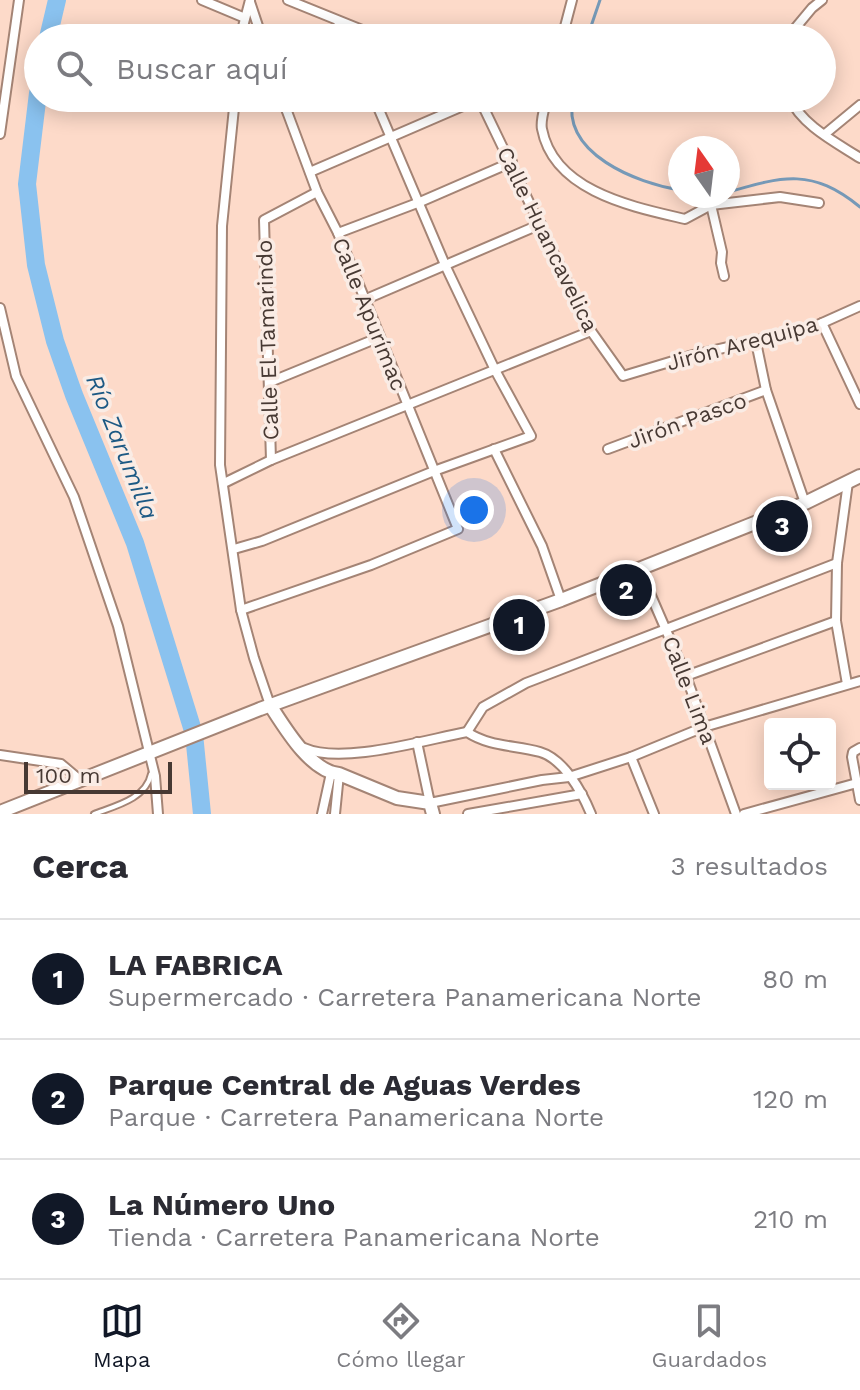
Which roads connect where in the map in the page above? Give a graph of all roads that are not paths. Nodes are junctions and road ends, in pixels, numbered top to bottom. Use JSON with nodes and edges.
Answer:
{"nodes":[{"id":1,"x":19,"y":0,"type":"edge"},
{"id":2,"x":202,"y":0,"type":"edge"},
{"id":3,"x":288,"y":0,"type":"edge"},
{"id":4,"x":572,"y":0,"type":"edge"},
{"id":5,"x":822,"y":0,"type":"edge"},
{"id":6,"x":250,"y":1,"type":"edge"},
{"id":7,"x":245,"y":18,"type":"junction"},
{"id":8,"x":338,"y":21,"type":"junction"},
{"id":9,"x":244,"y":24,"type":"edge"},
{"id":10,"x":257,"y":24,"type":"edge"},
{"id":11,"x":339,"y":24,"type":"edge"},
{"id":12,"x":346,"y":24,"type":"edge"},
{"id":13,"x":566,"y":24,"type":"edge"},
{"id":14,"x":798,"y":24,"type":"edge"},
{"id":15,"x":860,"y":105,"type":"edge"},
{"id":16,"x":234,"y":112,"type":"edge"},
{"id":17,"x":287,"y":112,"type":"edge"},
{"id":18,"x":380,"y":112,"type":"edge"},
{"id":19,"x":447,"y":112,"type":"edge"},
{"id":20,"x":486,"y":112,"type":"edge"},
{"id":21,"x":544,"y":112,"type":"edge"},
{"id":22,"x":799,"y":112,"type":"edge"},
{"id":23,"x":0,"y":134,"type":"edge"},
{"id":24,"x":825,"y":134,"type":"junction"},
{"id":25,"x":391,"y":136,"type":"junction"},
{"id":26,"x":860,"y":158,"type":"edge"},
{"id":27,"x":512,"y":162,"type":"junction"},
{"id":28,"x":310,"y":172,"type":"junction"},
{"id":29,"x":317,"y":192,"type":"junction"},
{"id":30,"x":420,"y":202,"type":"junction"},
{"id":31,"x":740,"y":202,"type":"edge"},
{"id":32,"x":819,"y":203,"type":"dead end"},
{"id":33,"x":705,"y":208,"type":"edge"},
{"id":34,"x":712,"y":208,"type":"edge"},
{"id":35,"x":541,"y":224,"type":"junction"},
{"id":36,"x":338,"y":233,"type":"junction"},
{"id":37,"x":446,"y":267,"type":"junction"},
{"id":38,"x":724,"y":276,"type":"dead end"},
{"id":39,"x":364,"y":300,"type":"junction"},
{"id":40,"x":860,"y":306,"type":"edge"},
{"id":41,"x":0,"y":308,"type":"edge"},
{"id":42,"x":822,"y":323,"type":"junction"},
{"id":43,"x":591,"y":331,"type":"junction"},
{"id":44,"x":380,"y":337,"type":"junction"},
{"id":45,"x":756,"y":342,"type":"junction"},
{"id":46,"x":495,"y":370,"type":"junction"},
{"id":47,"x":623,"y":376,"type":"joint"},
{"id":48,"x":270,"y":382,"type":"junction"},
{"id":49,"x":766,"y":390,"type":"junction"},
{"id":50,"x":406,"y":404,"type":"junction"},
{"id":51,"x":860,"y":404,"type":"edge"},
{"id":52,"x":494,"y":449,"type":"junction"},
{"id":53,"x":608,"y":449,"type":"dead end"},
{"id":54,"x":271,"y":460,"type":"junction"},
{"id":55,"x":434,"y":471,"type":"junction"},
{"id":56,"x":854,"y":479,"type":"edge"},
{"id":57,"x":224,"y":483,"type":"junction"},
{"id":58,"x":805,"y":503,"type":"junction"},
{"id":59,"x":234,"y":549,"type":"junction"},
{"id":60,"x":837,"y":563,"type":"junction"},
{"id":61,"x":639,"y":568,"type":"junction"},
{"id":62,"x":561,"y":600,"type":"junction"},
{"id":63,"x":241,"y":610,"type":"junction"},
{"id":64,"x":836,"y":621,"type":"junction"},
{"id":65,"x":667,"y":629,"type":"junction"},
{"id":66,"x":686,"y":676,"type":"junction"},
{"id":67,"x":860,"y":681,"type":"edge"},
{"id":68,"x":847,"y":684,"type":"junction"},
{"id":69,"x":265,"y":707,"type":"junction"},
{"id":70,"x":704,"y":727,"type":"junction"},
{"id":71,"x":467,"y":732,"type":"junction"},
{"id":72,"x":417,"y":742,"type":"junction"},
{"id":73,"x":296,"y":744,"type":"junction"},
{"id":74,"x":856,"y":750,"type":"edge"},
{"id":75,"x":153,"y":751,"type":"junction"},
{"id":76,"x":0,"y":755,"type":"edge"},
{"id":77,"x":631,"y":757,"type":"junction"},
{"id":78,"x":153,"y":767,"type":"junction"},
{"id":79,"x":335,"y":774,"type":"junction"},
{"id":80,"x":569,"y":777,"type":"junction"},
{"id":81,"x":80,"y":780,"type":"junction"},
{"id":82,"x":857,"y":783,"type":"junction"},
{"id":83,"x":582,"y":794,"type":"junction"},
{"id":84,"x":860,"y":800,"type":"edge"},
{"id":85,"x":431,"y":809,"type":"edge"},
{"id":86,"x":0,"y":812,"type":"edge"},
{"id":87,"x":94,"y":814,"type":"edge"},
{"id":88,"x":158,"y":814,"type":"edge"},
{"id":89,"x":322,"y":814,"type":"edge"},
{"id":90,"x":335,"y":814,"type":"edge"},
{"id":91,"x":468,"y":814,"type":"edge"},
{"id":92,"x":591,"y":814,"type":"edge"},
{"id":93,"x":654,"y":814,"type":"edge"},
{"id":94,"x":736,"y":814,"type":"edge"},
{"id":95,"x":744,"y":814,"type":"edge"}],
"edges":[{"from":1,"to":23,"type":"street"},
{"from":2,"to":7,"type":"street"},
{"from":3,"to":8,"type":"street"},
{"from":4,"to":13,"type":"street"},
{"from":5,"to":14,"type":"street"},
{"from":6,"to":7,"type":"street"},
{"from":6,"to":10,"type":"street"},
{"from":7,"to":9,"type":"street"},
{"from":8,"to":11,"type":"street"},
{"from":8,"to":12,"type":"street"},
{"from":15,"to":24,"type":"street"},
{"from":16,"to":57,"type":"street"},
{"from":17,"to":28,"type":"street","name":"Calle Apurímac"},
{"from":18,"to":25,"type":"street"},
{"from":19,"to":25,"type":"street"},
{"from":20,"to":27,"type":"street","name":"Calle Huancavelica"},
{"from":21,"to":33,"type":"street"},
{"from":22,"to":24,"type":"street"},
{"from":24,"to":26,"type":"street"},
{"from":25,"to":28,"type":"street"},
{"from":25,"to":30,"type":"street"},
{"from":27,"to":30,"type":"street"},
{"from":27,"to":35,"type":"street","name":"Calle Huancavelica"},
{"from":28,"to":29,"type":"street","name":"Calle Apurímac"},
{"from":29,"to":36,"type":"street","name":"Calle Apurímac"},
{"from":29,"to":48,"type":"street","name":"Calle El Tamarindo"},
{"from":30,"to":36,"type":"street"},
{"from":30,"to":37,"type":"street"},
{"from":31,"to":32,"type":"street"},
{"from":34,"to":38,"type":"street"},
{"from":35,"to":37,"type":"street"},
{"from":35,"to":43,"type":"street","name":"Calle Huancavelica"},
{"from":36,"to":39,"type":"street","name":"Calle Apurímac"},
{"from":37,"to":39,"type":"street"},
{"from":37,"to":46,"type":"street"},
{"from":39,"to":44,"type":"street","name":"Calle Apurímac"},
{"from":40,"to":42,"type":"street","name":"Jirón Arequipa"},
{"from":41,"to":75,"type":"street"},
{"from":42,"to":45,"type":"street","name":"Jirón Arequipa"},
{"from":42,"to":51,"type":"street"},
{"from":43,"to":46,"type":"street"},
{"from":43,"to":47,"type":"street","name":"Calle Huancavelica"},
{"from":44,"to":48,"type":"street"},
{"from":44,"to":50,"type":"street","name":"Calle Apurímac"},
{"from":45,"to":47,"type":"street","name":"Jirón Arequipa"},
{"from":45,"to":49,"type":"street"},
{"from":46,"to":50,"type":"street"},
{"from":46,"to":52,"type":"street"},
{"from":48,"to":54,"type":"street","name":"Calle El Tamarindo"},
{"from":49,"to":53,"type":"street","name":"Jirón Pasco"},
{"from":49,"to":58,"type":"street"},
{"from":50,"to":54,"type":"street"},
{"from":50,"to":55,"type":"street","name":"Calle Apurímac"},
{"from":52,"to":55,"type":"street"},
{"from":52,"to":62,"type":"street"},
{"from":54,"to":57,"type":"street"},
{"from":55,"to":59,"type":"street"},
{"from":55,"to":63,"type":"street","name":"Calle Apurímac"},
{"from":56,"to":58,"type":"main road"},
{"from":56,"to":60,"type":"street"},
{"from":57,"to":59,"type":"street"},
{"from":58,"to":61,"type":"main road"},
{"from":59,"to":63,"type":"street"},
{"from":60,"to":64,"type":"street"},
{"from":60,"to":65,"type":"street"},
{"from":61,"to":62,"type":"main road"},
{"from":61,"to":65,"type":"street","name":"Calle Lima"},
{"from":62,"to":69,"type":"main road"},
{"from":63,"to":69,"type":"street"},
{"from":64,"to":66,"type":"street"},
{"from":64,"to":68,"type":"street"},
{"from":65,"to":66,"type":"street","name":"Calle Lima"},
{"from":65,"to":71,"type":"street"},
{"from":66,"to":70,"type":"street","name":"Calle Lima"},
{"from":67,"to":68,"type":"street"},
{"from":68,"to":70,"type":"street"},
{"from":69,"to":73,"type":"main road"},
{"from":69,"to":75,"type":"main road"},
{"from":70,"to":77,"type":"street"},
{"from":70,"to":94,"type":"street","name":"Calle Lima"},
{"from":71,"to":72,"type":"street"},
{"from":71,"to":80,"type":"street"},
{"from":72,"to":73,"type":"street"},
{"from":72,"to":85,"type":"street"},
{"from":73,"to":79,"type":"main road"},
{"from":74,"to":82,"type":"street"},
{"from":75,"to":78,"type":"street"},
{"from":75,"to":81,"type":"main road"},
{"from":76,"to":81,"type":"street"},
{"from":77,"to":80,"type":"street"},
{"from":77,"to":93,"type":"street"},
{"from":78,"to":87,"type":"lane"},
{"from":78,"to":88,"type":"street"},
{"from":79,"to":85,"type":"main road"},
{"from":79,"to":89,"type":"street"},
{"from":79,"to":90,"type":"street"},
{"from":80,"to":83,"type":"street"},
{"from":80,"to":85,"type":"street"},
{"from":81,"to":86,"type":"main road"},
{"from":82,"to":84,"type":"street"},
{"from":82,"to":95,"type":"street"},
{"from":83,"to":91,"type":"street"},
{"from":83,"to":92,"type":"street"}]}
